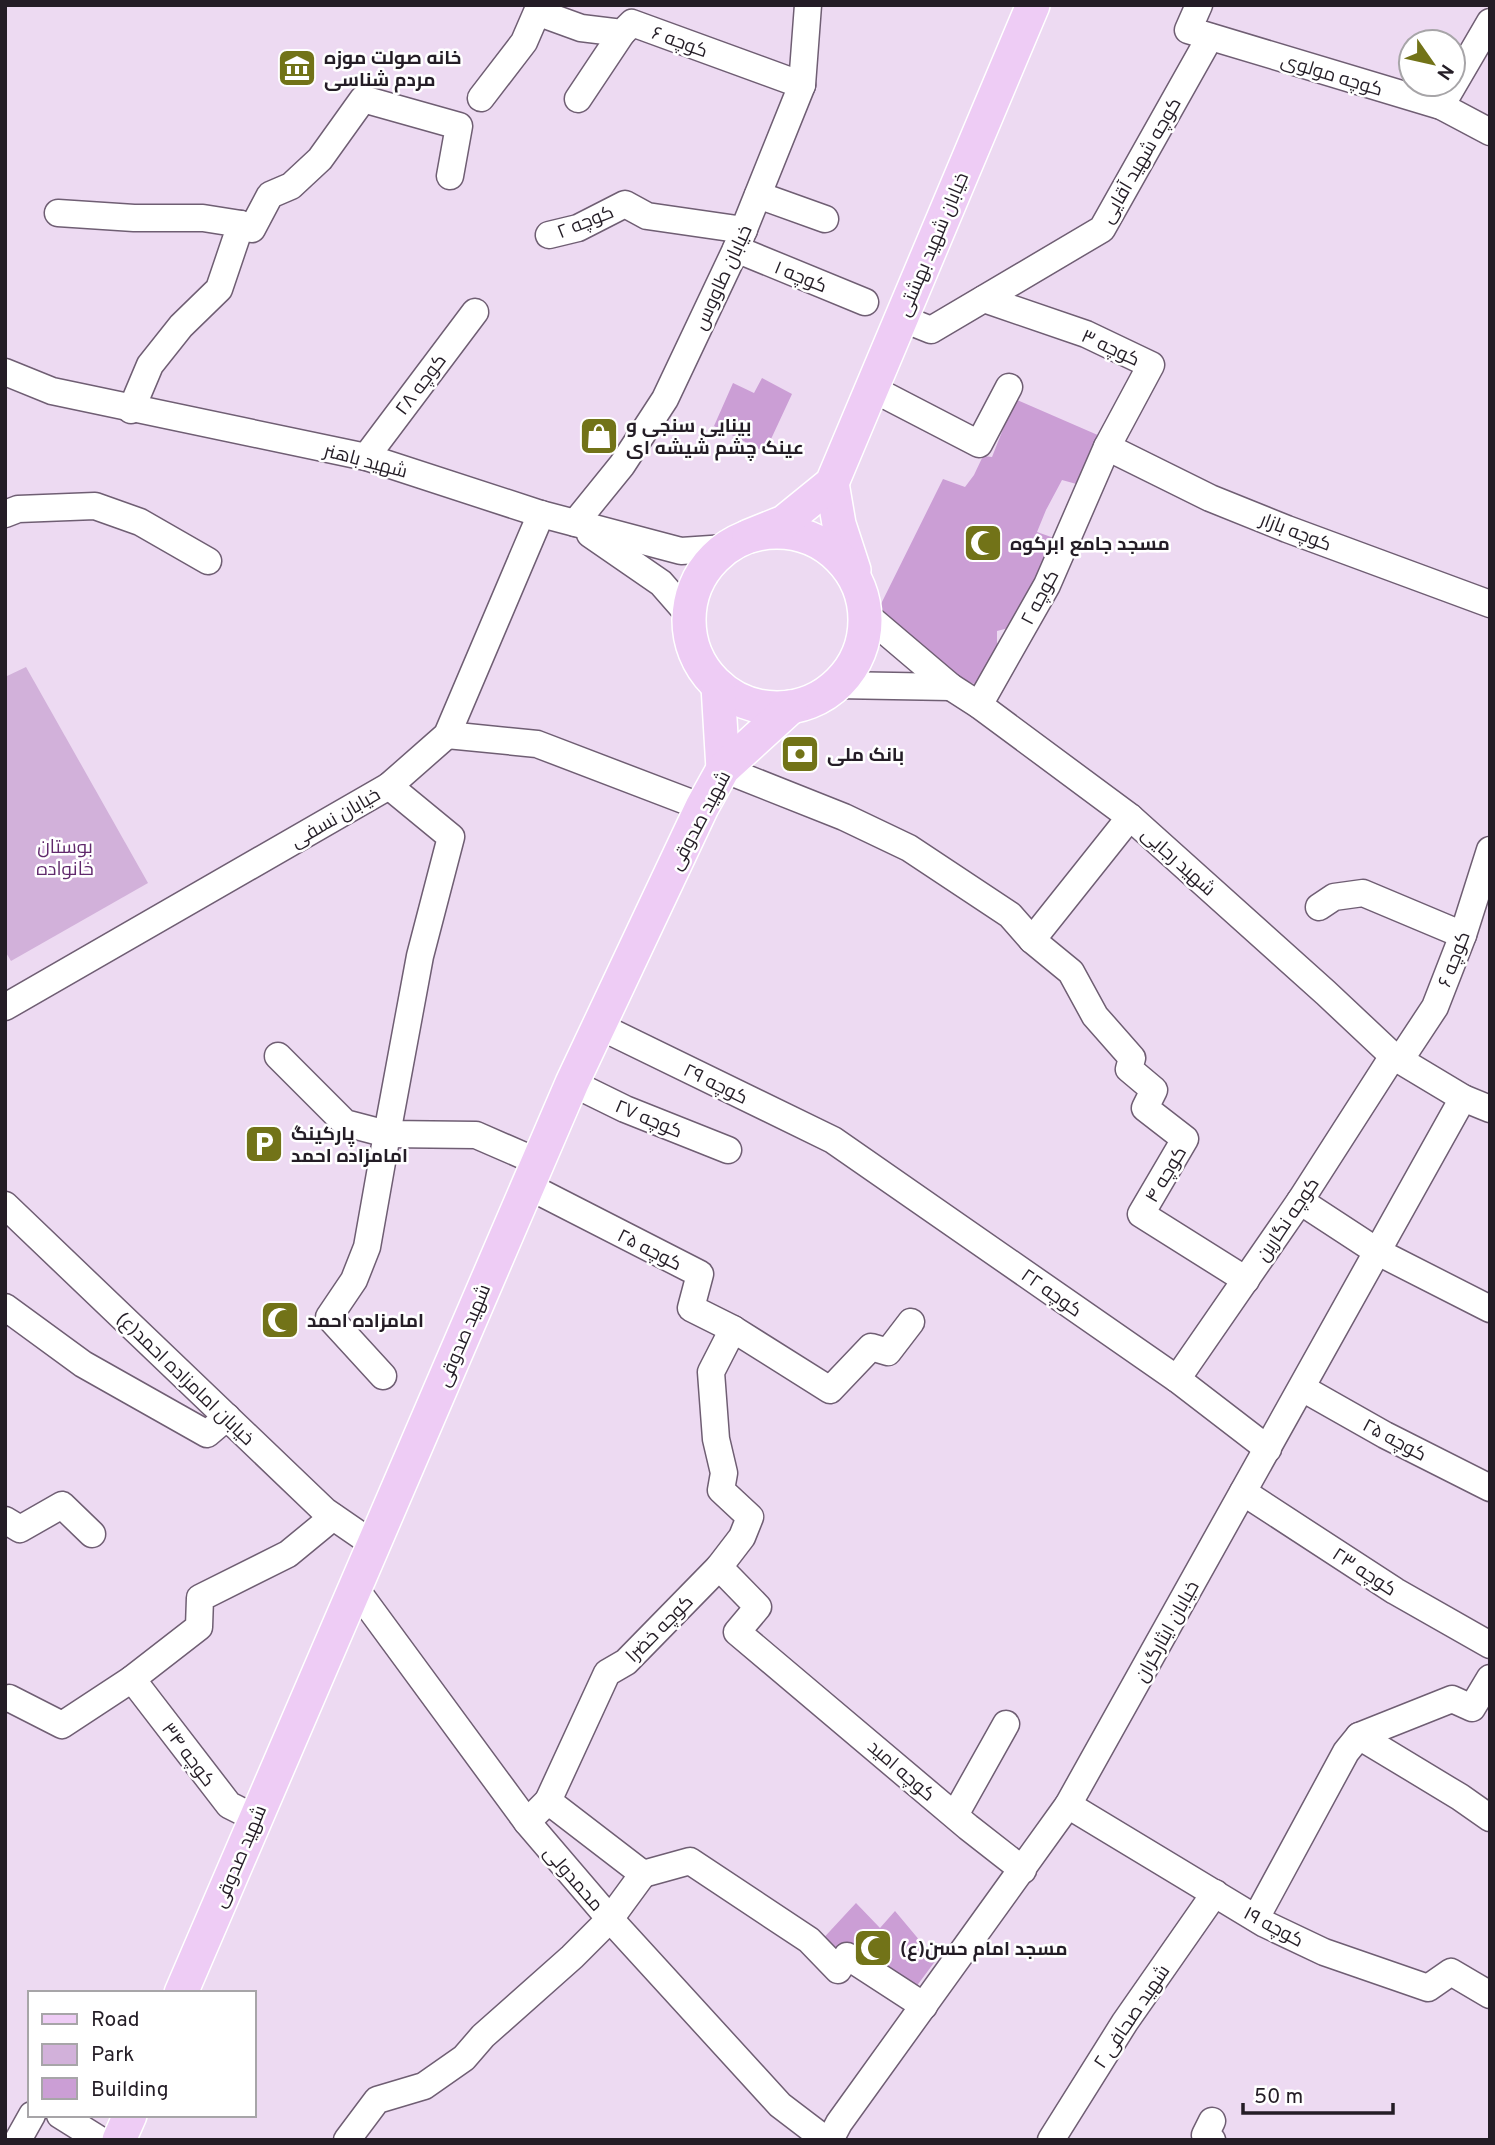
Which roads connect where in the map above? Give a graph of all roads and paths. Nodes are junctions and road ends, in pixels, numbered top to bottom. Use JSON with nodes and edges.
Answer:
{"nodes":[{"id":1,"x":808,"y":5,"type":"edge"},
{"id":2,"x":1033,"y":5,"type":"edge"},
{"id":3,"x":1199,"y":5,"type":"edge"},
{"id":4,"x":629,"y":21,"type":"edge"},
{"id":5,"x":1490,"y":22,"type":"edge"},
{"id":6,"x":1210,"y":37,"type":"junction"},
{"id":7,"x":802,"y":85,"type":"junction"},
{"id":8,"x":481,"y":98,"type":"dead end"},
{"id":9,"x":578,"y":99,"type":"dead end"},
{"id":10,"x":1441,"y":106,"type":"junction"},
{"id":11,"x":1490,"y":132,"type":"edge"},
{"id":12,"x":450,"y":176,"type":"dead end"},
{"id":13,"x":758,"y":195,"type":"junction"},
{"id":14,"x":58,"y":213,"type":"dead end"},
{"id":15,"x":825,"y":219,"type":"dead end"},
{"id":16,"x":241,"y":224,"type":"junction"},
{"id":17,"x":549,"y":235,"type":"dead end"},
{"id":18,"x":740,"y":240,"type":"junction"},
{"id":19,"x":984,"y":299,"type":"junction"},
{"id":20,"x":865,"y":302,"type":"dead end"},
{"id":21,"x":475,"y":312,"type":"dead end"},
{"id":22,"x":901,"y":318,"type":"junction"},
{"id":23,"x":5,"y":373,"type":"edge"},
{"id":24,"x":1009,"y":387,"type":"dead end"},
{"id":25,"x":871,"y":388,"type":"junction"},
{"id":26,"x":131,"y":410,"type":"junction"},
{"id":27,"x":1107,"y":447,"type":"junction"},
{"id":28,"x":366,"y":457,"type":"junction"},
{"id":29,"x":832,"y":483,"type":"junction"},
{"id":30,"x":5,"y":514,"type":"edge"},
{"id":31,"x":541,"y":514,"type":"junction"},
{"id":32,"x":575,"y":523,"type":"junction"},
{"id":33,"x":737,"y":542,"type":"junction"},
{"id":34,"x":208,"y":561,"type":"dead end"},
{"id":35,"x":862,"y":600,"type":"junction"},
{"id":36,"x":1490,"y":604,"type":"edge"},
{"id":37,"x":688,"y":615,"type":"junction"},
{"id":38,"x":836,"y":685,"type":"junction"},
{"id":39,"x":718,"y":686,"type":"junction"},
{"id":40,"x":951,"y":687,"type":"junction"},
{"id":41,"x":979,"y":705,"type":"junction"},
{"id":42,"x":791,"y":707,"type":"junction"},
{"id":43,"x":447,"y":735,"type":"junction"},
{"id":44,"x":723,"y":769,"type":"junction"},
{"id":45,"x":389,"y":786,"type":"junction"},
{"id":46,"x":702,"y":807,"type":"junction"},
{"id":47,"x":1130,"y":817,"type":"junction"},
{"id":48,"x":1490,"y":850,"type":"edge"},
{"id":49,"x":1319,"y":907,"type":"dead end"},
{"id":50,"x":1463,"y":935,"type":"junction"},
{"id":51,"x":1032,"y":940,"type":"junction"},
{"id":52,"x":7,"y":1002,"type":"edge"},
{"id":53,"x":599,"y":1026,"type":"junction"},
{"id":54,"x":278,"y":1056,"type":"dead end"},
{"id":55,"x":1396,"y":1058,"type":"junction"},
{"id":56,"x":572,"y":1083,"type":"junction"},
{"id":57,"x":1464,"y":1098,"type":"junction"},
{"id":58,"x":1490,"y":1109,"type":"edge"},
{"id":59,"x":387,"y":1134,"type":"junction"},
{"id":60,"x":833,"y":1140,"type":"joint"},
{"id":61,"x":728,"y":1150,"type":"dead end"},
{"id":62,"x":533,"y":1174,"type":"junction"},
{"id":63,"x":1300,"y":1201,"type":"junction"},
{"id":64,"x":5,"y":1205,"type":"edge"},
{"id":65,"x":1378,"y":1252,"type":"junction"},
{"id":66,"x":1246,"y":1280,"type":"junction"},
{"id":67,"x":5,"y":1307,"type":"edge"},
{"id":68,"x":1490,"y":1308,"type":"edge"},
{"id":69,"x":911,"y":1322,"type":"dead end"},
{"id":70,"x":733,"y":1329,"type":"junction"},
{"id":71,"x":383,"y":1376,"type":"dead end"},
{"id":72,"x":1177,"y":1379,"type":"junction"},
{"id":73,"x":1302,"y":1388,"type":"junction"},
{"id":74,"x":227,"y":1417,"type":"junction"},
{"id":75,"x":1268,"y":1449,"type":"junction"},
{"id":76,"x":1490,"y":1488,"type":"edge"},
{"id":77,"x":1243,"y":1492,"type":"junction"},
{"id":78,"x":333,"y":1517,"type":"junction"},
{"id":79,"x":5,"y":1520,"type":"edge"},
{"id":80,"x":92,"y":1534,"type":"dead end"},
{"id":81,"x":373,"y":1544,"type":"junction"},
{"id":82,"x":719,"y":1567,"type":"junction"},
{"id":83,"x":355,"y":1588,"type":"junction"},
{"id":84,"x":1490,"y":1645,"type":"edge"},
{"id":85,"x":1490,"y":1678,"type":"edge"},
{"id":86,"x":132,"y":1679,"type":"junction"},
{"id":87,"x":5,"y":1699,"type":"edge"},
{"id":88,"x":1006,"y":1724,"type":"dead end"},
{"id":89,"x":1359,"y":1736,"type":"junction"},
{"id":90,"x":548,"y":1801,"type":"junction"},
{"id":91,"x":1068,"y":1805,"type":"junction"},
{"id":92,"x":955,"y":1815,"type":"junction"},
{"id":93,"x":255,"y":1818,"type":"junction"},
{"id":94,"x":1490,"y":1818,"type":"edge"},
{"id":95,"x":527,"y":1822,"type":"junction"},
{"id":96,"x":1023,"y":1870,"type":"junction"},
{"id":97,"x":643,"y":1874,"type":"junction"},
{"id":98,"x":1215,"y":1893,"type":"junction"},
{"id":99,"x":1256,"y":1918,"type":"junction"},
{"id":100,"x":610,"y":1919,"type":"junction"},
{"id":101,"x":182,"y":1991,"type":"edge"},
{"id":102,"x":1490,"y":1995,"type":"edge"},
{"id":103,"x":924,"y":2006,"type":"junction"},
{"id":104,"x":31,"y":2117,"type":"edge"},
{"id":105,"x":63,"y":2117,"type":"edge"},
{"id":106,"x":129,"y":2117,"type":"edge"},
{"id":107,"x":18,"y":2140,"type":"edge"},
{"id":108,"x":100,"y":2140,"type":"edge"},
{"id":109,"x":120,"y":2140,"type":"edge"},
{"id":110,"x":347,"y":2140,"type":"edge"},
{"id":111,"x":828,"y":2140,"type":"edge"},
{"id":112,"x":1051,"y":2140,"type":"edge"}],
"edges":[{"from":1,"to":7,"type":"street","name":"خیابان طاووس"},
{"from":2,"to":22,"type":"main road","name":"خیابان شهید بهشتی"},
{"from":3,"to":6,"type":"street"},
{"from":4,"to":7,"type":"street","name":"کوچه ۶"},
{"from":4,"to":8,"type":"street","name":"کوچه ۶"},
{"from":4,"to":9,"type":"street"},
{"from":5,"to":10,"type":"street"},
{"from":6,"to":10,"type":"street","name":"کوچه مولوی"},
{"from":6,"to":19,"type":"street","name":"کوچه شهید آقایی"},
{"from":7,"to":13,"type":"street","name":"خیابان طاووس"},
{"from":10,"to":11,"type":"street","name":"کوچه مولوی"},
{"from":12,"to":16,"type":"street"},
{"from":13,"to":15,"type":"street"},
{"from":13,"to":18,"type":"street","name":"خیابان طاووس"},
{"from":14,"to":16,"type":"street"},
{"from":16,"to":26,"type":"street"},
{"from":17,"to":18,"type":"street","name":"کوچه ۲"},
{"from":18,"to":20,"type":"street","name":"کوچه ۱"},
{"from":18,"to":32,"type":"street","name":"خیابان طاووس"},
{"from":19,"to":22,"type":"street","name":"کوچه شهید آقایی"},
{"from":19,"to":27,"type":"street","name":"کوچه ۳"},
{"from":21,"to":28,"type":"street","name":"کوچه ۲۸"},
{"from":22,"to":25,"type":"main road","name":"خیابان شهید بهشتی"},
{"from":23,"to":26,"type":"street","name":"شهید باهنر"},
{"from":24,"to":25,"type":"street"},
{"from":25,"to":29,"type":"main road","name":"خیابان شهید بهشتی"},
{"from":26,"to":28,"type":"street","name":"شهید باهنر"},
{"from":27,"to":36,"type":"street","name":"کوچه بازار"},
{"from":27,"to":41,"type":"street","name":"کوچه ۲"},
{"from":28,"to":31,"type":"street","name":"شهید باهنر"},
{"from":29,"to":33,"type":"main road"},
{"from":29,"to":35,"type":"main road"},
{"from":30,"to":34,"type":"street"},
{"from":31,"to":32,"type":"street","name":"شهید باهنر"},
{"from":31,"to":43,"type":"street","name":"خیابان نسفی"},
{"from":32,"to":33,"type":"street","name":"شهید باهنر"},
{"from":32,"to":37,"type":"street"},
{"from":33,"to":35,"type":"main road"},
{"from":33,"to":37,"type":"main road"},
{"from":35,"to":38,"type":"main road"},
{"from":35,"to":40,"type":"street","name":"شهید رجایی"},
{"from":37,"to":39,"type":"main road"},
{"from":38,"to":40,"type":"street"},
{"from":38,"to":42,"type":"main road"},
{"from":39,"to":42,"type":"main road"},
{"from":39,"to":44,"type":"main road"},
{"from":40,"to":41,"type":"street","name":"شهید رجایی"},
{"from":41,"to":47,"type":"street","name":"شهید رجایی"},
{"from":42,"to":44,"type":"main road","name":"شهید صدوقی"},
{"from":43,"to":45,"type":"street","name":"خیابان نسفی"},
{"from":43,"to":46,"type":"street"},
{"from":44,"to":46,"type":"main road","name":"شهید صدوقی"},
{"from":44,"to":51,"type":"street"},
{"from":45,"to":52,"type":"street","name":"خیابان نسفی"},
{"from":45,"to":59,"type":"street"},
{"from":46,"to":53,"type":"main road","name":"شهید صدوقی"},
{"from":47,"to":51,"type":"street"},
{"from":47,"to":55,"type":"street","name":"شهید رجایی"},
{"from":48,"to":50,"type":"street","name":"کوچه ۶"},
{"from":49,"to":50,"type":"street"},
{"from":50,"to":55,"type":"street","name":"کوچه ۶"},
{"from":51,"to":66,"type":"street","name":"کوچه ۴"},
{"from":53,"to":56,"type":"main road","name":"شهید صدوقی"},
{"from":53,"to":60,"type":"street","name":"کوچه ۲۹"},
{"from":54,"to":59,"type":"street"},
{"from":55,"to":57,"type":"street","name":"شهید رجایی"},
{"from":55,"to":63,"type":"street","name":"کوچه نگارین"},
{"from":56,"to":61,"type":"street","name":"کوچه ۲۷"},
{"from":56,"to":62,"type":"main road","name":"شهید صدوقی"},
{"from":57,"to":58,"type":"street","name":"شهید رجایی"},
{"from":57,"to":65,"type":"street","name":"خیابان ایثارگران"},
{"from":59,"to":62,"type":"street"},
{"from":59,"to":71,"type":"street"},
{"from":60,"to":72,"type":"street","name":"کوچه ۲۲"},
{"from":62,"to":70,"type":"street","name":"کوچه ۲۵"},
{"from":62,"to":81,"type":"main road","name":"شهید صدوقی"},
{"from":63,"to":65,"type":"street"},
{"from":63,"to":66,"type":"street","name":"کوچه نگارین"},
{"from":64,"to":74,"type":"street","name":"خیابان امامزاده احمد(ع)"},
{"from":65,"to":68,"type":"street"},
{"from":65,"to":73,"type":"street","name":"خیابان ایثارگران"},
{"from":66,"to":72,"type":"street","name":"کوچه نگارین"},
{"from":67,"to":74,"type":"street"},
{"from":69,"to":70,"type":"street"},
{"from":70,"to":82,"type":"street","name":"کوچه خضرا"},
{"from":72,"to":75,"type":"street","name":"کوچه ۲۲"},
{"from":73,"to":75,"type":"street","name":"خیابان ایثارگران"},
{"from":73,"to":76,"type":"street","name":"کوچه ۲۵"},
{"from":74,"to":78,"type":"street","name":"خیابان امامزاده احمد(ع)"},
{"from":75,"to":77,"type":"street","name":"خیابان ایثارگران"},
{"from":77,"to":84,"type":"street","name":"کوچه ۲۳"},
{"from":77,"to":91,"type":"street","name":"خیابان ایثارگران"},
{"from":78,"to":81,"type":"street","name":"خیابان امامزاده احمد(ع)"},
{"from":78,"to":86,"type":"street"},
{"from":79,"to":80,"type":"street"},
{"from":81,"to":83,"type":"main road","name":"شهید صدوقی"},
{"from":82,"to":90,"type":"street","name":"کوچه خضرا"},
{"from":82,"to":92,"type":"street","name":"کوچه امید"},
{"from":83,"to":93,"type":"main road","name":"شهید صدوقی"},
{"from":83,"to":95,"type":"street","name":"محمدولی"},
{"from":85,"to":89,"type":"street"},
{"from":86,"to":87,"type":"street"},
{"from":86,"to":93,"type":"street","name":"کوچه ۳۴"},
{"from":88,"to":92,"type":"street"},
{"from":89,"to":94,"type":"street"},
{"from":89,"to":99,"type":"street"},
{"from":90,"to":95,"type":"street"},
{"from":90,"to":97,"type":"street"},
{"from":91,"to":96,"type":"street","name":"خیابان ایثارگران"},
{"from":91,"to":98,"type":"street","name":"کوچه ۱۹"},
{"from":92,"to":96,"type":"street","name":"کوچه امید"},
{"from":93,"to":101,"type":"main road","name":"شهید صدوقی"},
{"from":95,"to":100,"type":"street","name":"محمدولی"},
{"from":96,"to":103,"type":"street","name":"خیابان ایثارگران"},
{"from":97,"to":100,"type":"street"},
{"from":97,"to":103,"type":"street"},
{"from":98,"to":99,"type":"street","name":"کوچه ۱۹"},
{"from":98,"to":112,"type":"street","name":"شهید صحافی ۲"},
{"from":99,"to":102,"type":"street","name":"کوچه ۱۹"},
{"from":100,"to":110,"type":"street"},
{"from":100,"to":111,"type":"street","name":"محمدولی"},
{"from":103,"to":111,"type":"street","name":"خیابان ایثارگران"},
{"from":104,"to":107,"type":"street"},
{"from":105,"to":108,"type":"street"},
{"from":106,"to":109,"type":"main road"}]}
